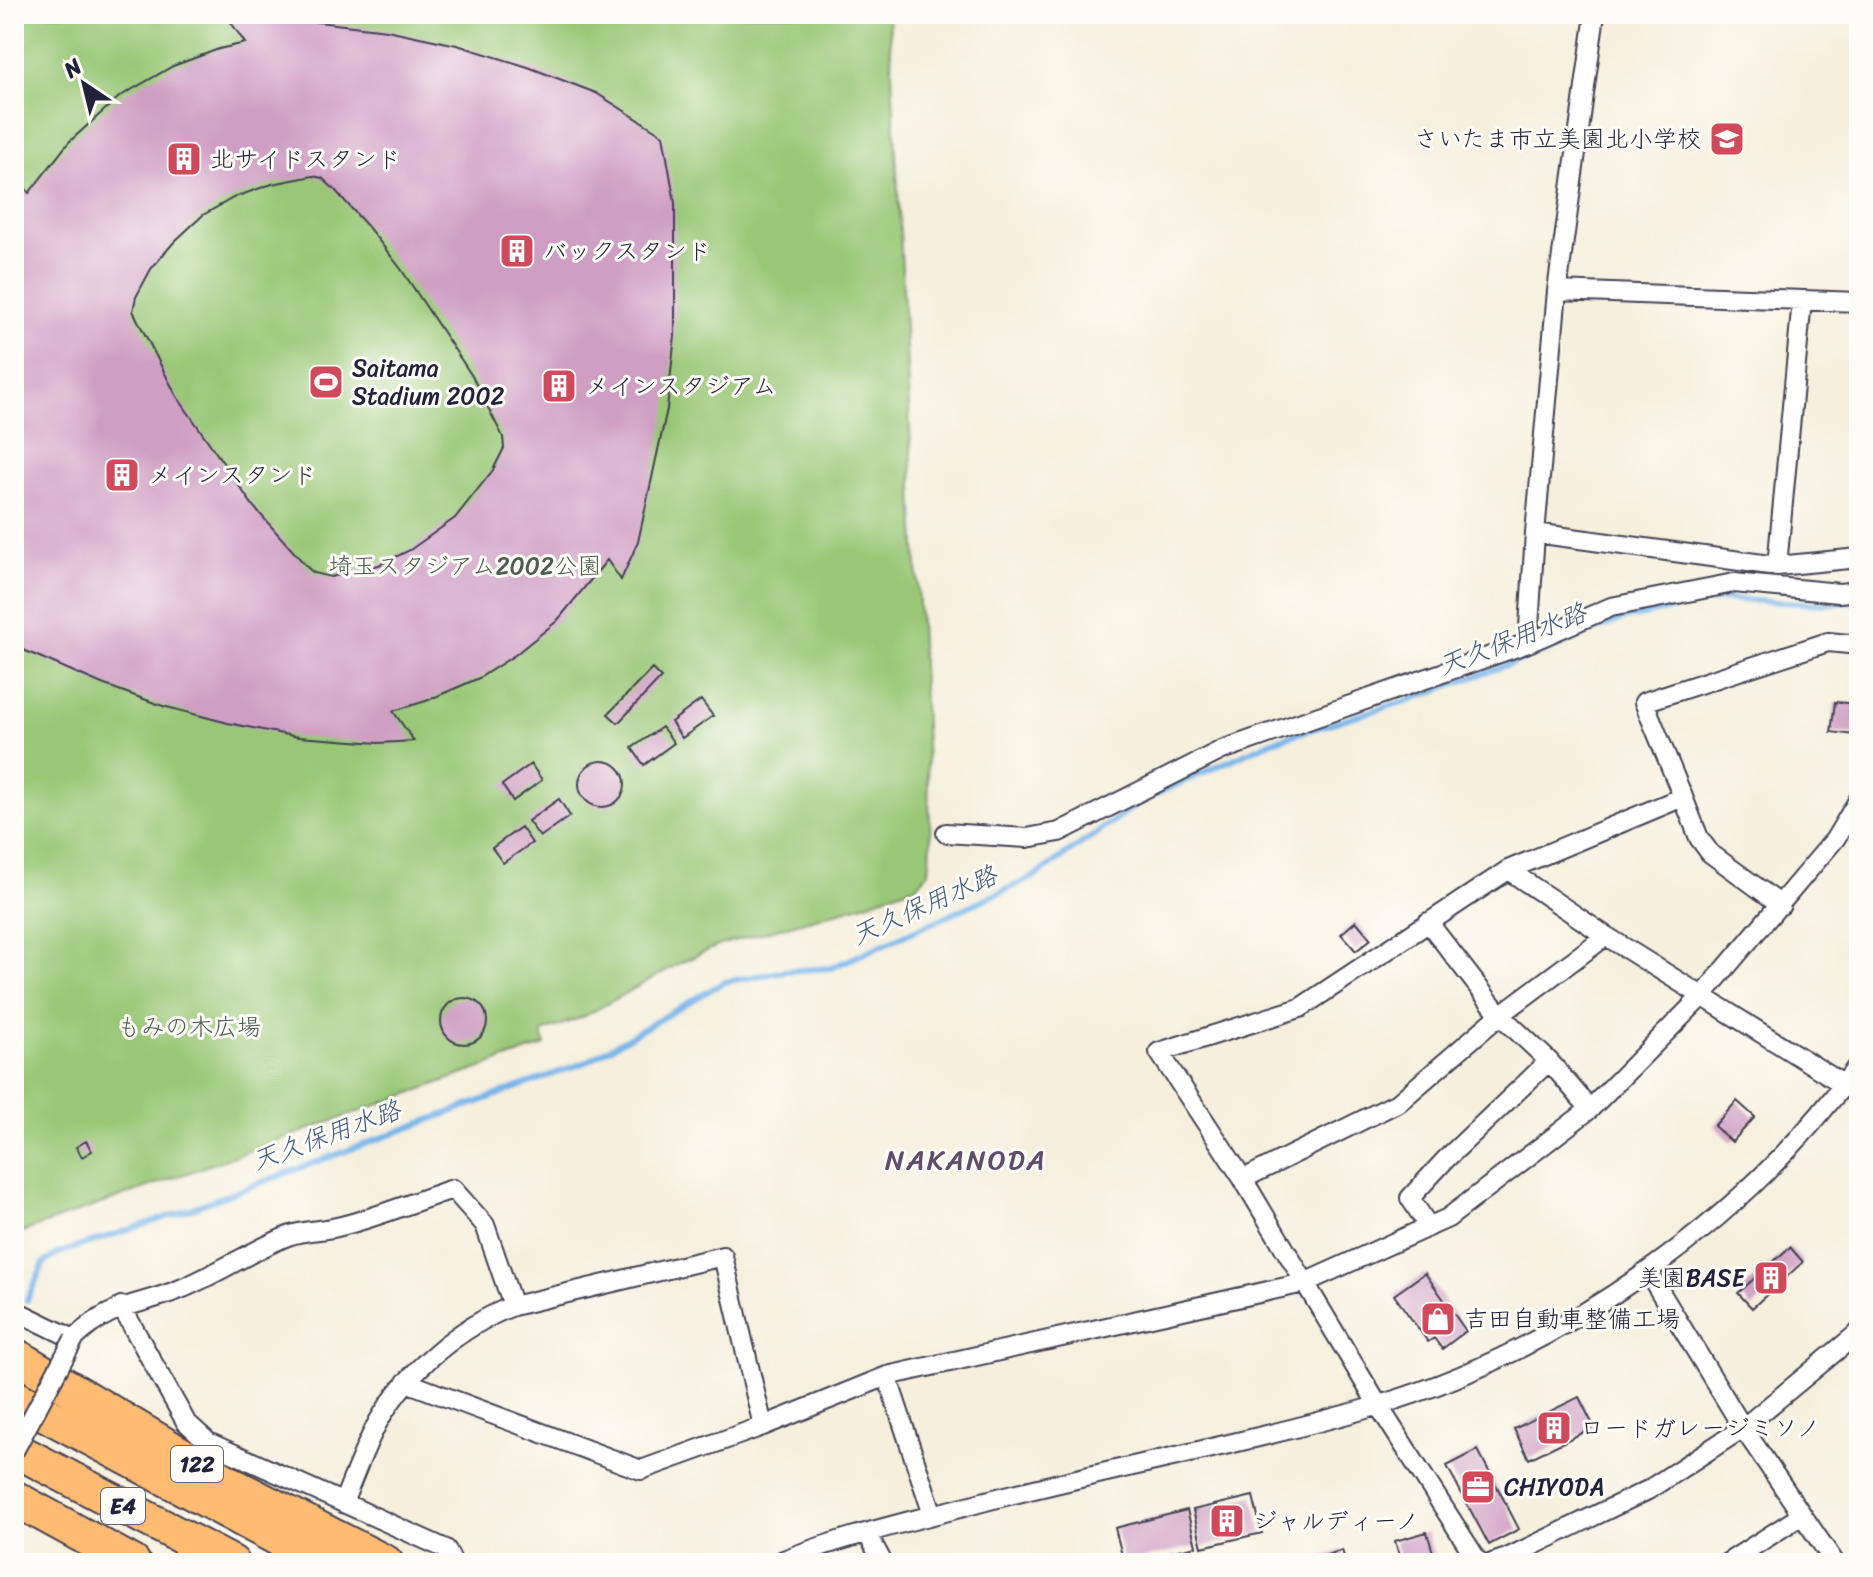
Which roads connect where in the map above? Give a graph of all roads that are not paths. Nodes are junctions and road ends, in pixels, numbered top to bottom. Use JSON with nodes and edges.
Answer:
{"nodes":[{"id":1,"x":1595,"y":14,"type":"edge"},
{"id":2,"x":1557,"y":291,"type":"junction"},
{"id":3,"x":1802,"y":300,"type":"junction"},
{"id":4,"x":1859,"y":302,"type":"edge"},
{"id":5,"x":1535,"y":533,"type":"junction"},
{"id":6,"x":1859,"y":558,"type":"edge"},
{"id":7,"x":1777,"y":566,"type":"junction"},
{"id":8,"x":1859,"y":591,"type":"edge"},
{"id":9,"x":1528,"y":643,"type":"junction"},
{"id":10,"x":1859,"y":645,"type":"edge"},
{"id":11,"x":1683,"y":797,"type":"junction"},
{"id":12,"x":1859,"y":799,"type":"edge"},
{"id":13,"x":946,"y":833,"type":"dead end"},
{"id":14,"x":1508,"y":870,"type":"junction"},
{"id":15,"x":1781,"y":905,"type":"junction"},
{"id":16,"x":1428,"y":922,"type":"junction"},
{"id":17,"x":1606,"y":936,"type":"junction"},
{"id":18,"x":1702,"y":996,"type":"junction"},
{"id":19,"x":1500,"y":1015,"type":"junction"},
{"id":20,"x":1549,"y":1061,"type":"junction"},
{"id":21,"x":1859,"y":1064,"type":"edge"},
{"id":22,"x":1851,"y":1089,"type":"edge"},
{"id":23,"x":1590,"y":1109,"type":"junction"},
{"id":24,"x":1243,"y":1179,"type":"junction"},
{"id":25,"x":1429,"y":1227,"type":"junction"},
{"id":26,"x":1648,"y":1272,"type":"junction"},
{"id":27,"x":1304,"y":1283,"type":"junction"},
{"id":28,"x":121,"y":1306,"type":"junction"},
{"id":29,"x":513,"y":1306,"type":"junction"},
{"id":30,"x":14,"y":1310,"type":"edge"},
{"id":31,"x":1859,"y":1332,"type":"edge"},
{"id":32,"x":74,"y":1339,"type":"junction"},
{"id":33,"x":14,"y":1355,"type":"edge"},
{"id":34,"x":887,"y":1376,"type":"junction"},
{"id":35,"x":406,"y":1382,"type":"junction"},
{"id":36,"x":14,"y":1397,"type":"edge"},
{"id":37,"x":1378,"y":1405,"type":"junction"},
{"id":38,"x":763,"y":1426,"type":"junction"},
{"id":39,"x":1743,"y":1428,"type":"junction"},
{"id":40,"x":198,"y":1449,"type":"junction"},
{"id":41,"x":14,"y":1450,"type":"edge"},
{"id":42,"x":14,"y":1498,"type":"edge"},
{"id":43,"x":343,"y":1503,"type":"junction"},
{"id":44,"x":933,"y":1515,"type":"junction"},
{"id":45,"x":1802,"y":1515,"type":"junction"},
{"id":46,"x":867,"y":1533,"type":"junction"},
{"id":47,"x":133,"y":1563,"type":"edge"},
{"id":48,"x":232,"y":1563,"type":"edge"},
{"id":49,"x":324,"y":1563,"type":"edge"},
{"id":50,"x":386,"y":1563,"type":"edge"},
{"id":51,"x":453,"y":1563,"type":"edge"},
{"id":52,"x":776,"y":1563,"type":"edge"},
{"id":53,"x":883,"y":1563,"type":"edge"},
{"id":54,"x":1479,"y":1563,"type":"edge"},
{"id":55,"x":1492,"y":1563,"type":"edge"},
{"id":56,"x":1727,"y":1563,"type":"edge"},
{"id":57,"x":1835,"y":1563,"type":"edge"}],
"edges":[{"from":1,"to":2,"type":"street"},
{"from":2,"to":3,"type":"street"},
{"from":2,"to":5,"type":"street"},
{"from":3,"to":4,"type":"street"},
{"from":3,"to":7,"type":"street"},
{"from":5,"to":7,"type":"street"},
{"from":5,"to":9,"type":"street"},
{"from":6,"to":7,"type":"street"},
{"from":8,"to":9,"type":"street"},
{"from":9,"to":13,"type":"street"},
{"from":10,"to":11,"type":"street"},
{"from":11,"to":14,"type":"street"},
{"from":11,"to":15,"type":"street"},
{"from":12,"to":15,"type":"street"},
{"from":14,"to":16,"type":"street"},
{"from":14,"to":17,"type":"street"},
{"from":15,"to":18,"type":"street"},
{"from":16,"to":19,"type":"street"},
{"from":16,"to":24,"type":"street"},
{"from":17,"to":18,"type":"street"},
{"from":17,"to":19,"type":"street"},
{"from":18,"to":22,"type":"street"},
{"from":18,"to":23,"type":"street"},
{"from":19,"to":20,"type":"street"},
{"from":19,"to":24,"type":"street"},
{"from":20,"to":23,"type":"street"},
{"from":20,"to":25,"type":"street"},
{"from":21,"to":22,"type":"street"},
{"from":22,"to":26,"type":"street"},
{"from":23,"to":25,"type":"street"},
{"from":24,"to":27,"type":"street"},
{"from":25,"to":27,"type":"street"},
{"from":26,"to":37,"type":"street"},
{"from":26,"to":39,"type":"street"},
{"from":27,"to":34,"type":"street"},
{"from":27,"to":37,"type":"street"},
{"from":28,"to":29,"type":"street"},
{"from":28,"to":32,"type":"street"},
{"from":28,"to":40,"type":"street"},
{"from":29,"to":35,"type":"street"},
{"from":29,"to":38,"type":"street"},
{"from":30,"to":32,"type":"street"},
{"from":31,"to":39,"type":"street"},
{"from":32,"to":41,"type":"street","bridge":true},
{"from":33,"to":40,"type":"highway","number":"122"},
{"from":34,"to":38,"type":"street"},
{"from":34,"to":44,"type":"street"},
{"from":35,"to":38,"type":"street"},
{"from":35,"to":43,"type":"street"},
{"from":36,"to":49,"type":"highway","number":"E4"},
{"from":37,"to":44,"type":"street"},
{"from":37,"to":54,"type":"street"},
{"from":39,"to":45,"type":"street"},
{"from":39,"to":55,"type":"street"},
{"from":40,"to":43,"type":"street"},
{"from":40,"to":50,"type":"highway","number":"122"},
{"from":41,"to":48,"type":"highway","number":"E4"},
{"from":42,"to":47,"type":"highway"},
{"from":43,"to":51,"type":"street"},
{"from":44,"to":46,"type":"street"},
{"from":45,"to":56,"type":"street"},
{"from":45,"to":57,"type":"street"},
{"from":46,"to":52,"type":"street"},
{"from":46,"to":53,"type":"street"}]}
